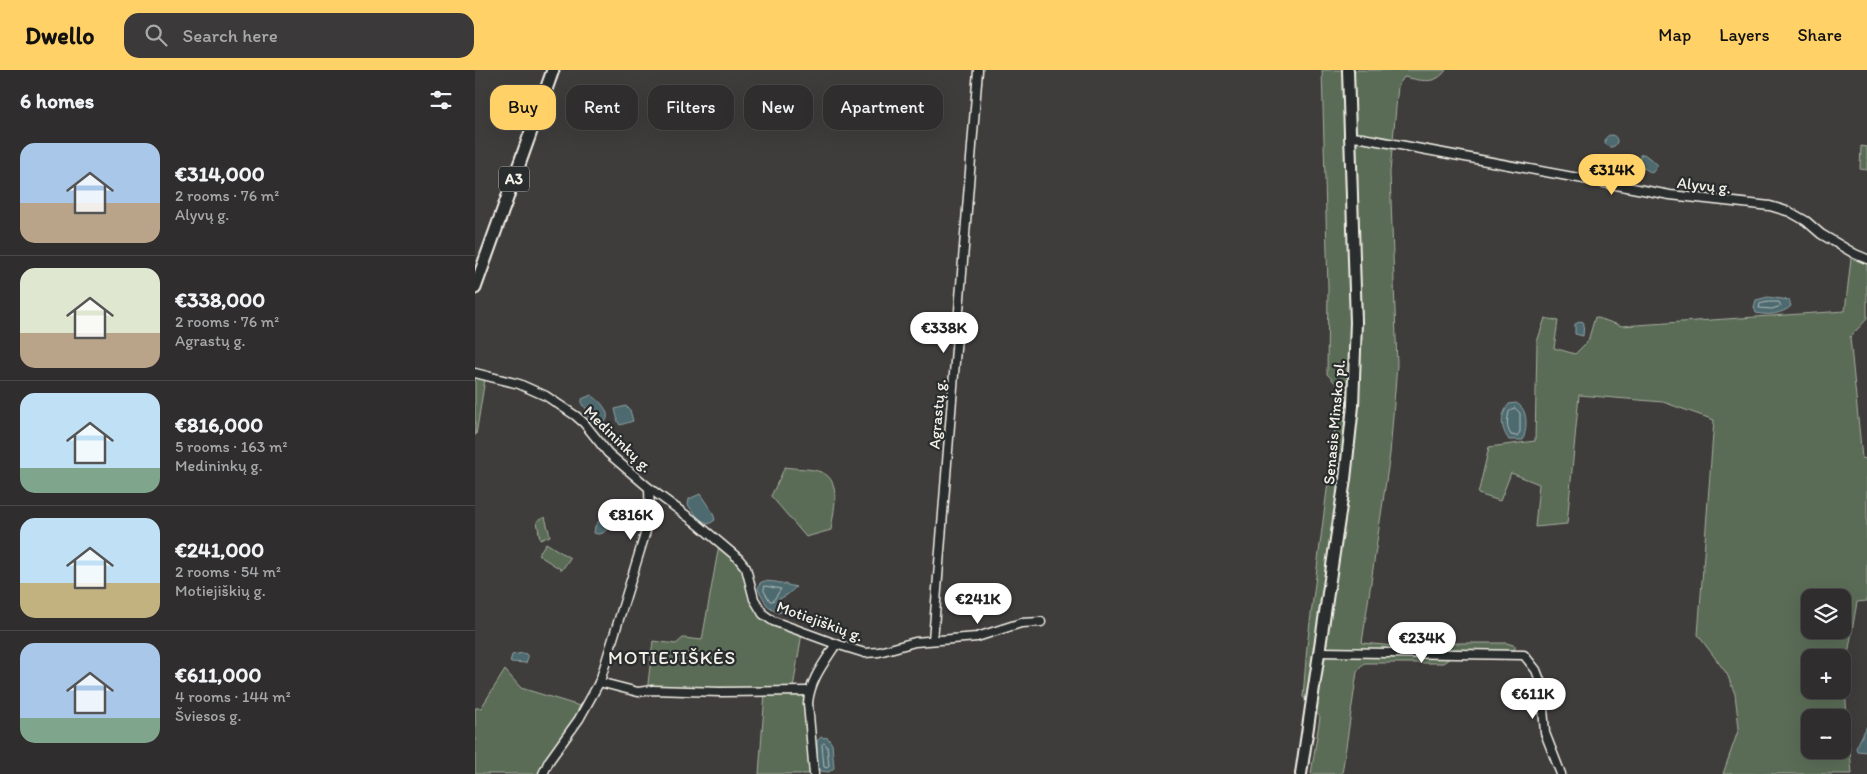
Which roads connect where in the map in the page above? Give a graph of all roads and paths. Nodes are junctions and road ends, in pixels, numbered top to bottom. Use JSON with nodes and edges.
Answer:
{"nodes":[{"id":1,"x":553,"y":70,"type":"edge"},
{"id":2,"x":978,"y":70,"type":"edge"},
{"id":3,"x":1348,"y":70,"type":"edge"},
{"id":4,"x":1349,"y":137,"type":"junction"},
{"id":5,"x":1867,"y":259,"type":"edge"},
{"id":6,"x":475,"y":288,"type":"edge"},
{"id":7,"x":475,"y":373,"type":"edge"},
{"id":8,"x":649,"y":488,"type":"junction"},
{"id":9,"x":1041,"y":622,"type":"dead end"},
{"id":10,"x":933,"y":640,"type":"junction"},
{"id":11,"x":836,"y":644,"type":"junction"},
{"id":12,"x":1319,"y":652,"type":"junction"},
{"id":13,"x":599,"y":682,"type":"junction"},
{"id":14,"x":809,"y":691,"type":"junction"},
{"id":15,"x":543,"y":774,"type":"edge"},
{"id":16,"x":814,"y":774,"type":"edge"},
{"id":17,"x":1301,"y":774,"type":"edge"},
{"id":18,"x":1561,"y":774,"type":"edge"}],
"edges":[{"from":1,"to":6,"type":"highway","number":"A3"},
{"from":2,"to":10,"type":"street","name":"Agrastų g."},
{"from":3,"to":4,"type":"main road","name":"Senasis Minsko pl."},
{"from":4,"to":5,"type":"street","name":"Alyvų g."},
{"from":4,"to":12,"type":"main road","name":"Senasis Minsko pl."},
{"from":7,"to":8,"type":"street","name":"Medininkų g."},
{"from":8,"to":11,"type":"street","name":"Motiejiškių g."},
{"from":8,"to":13,"type":"street","name":"Medininkų g."},
{"from":9,"to":10,"type":"street","name":"Motiejiškių g."},
{"from":10,"to":11,"type":"street","name":"Motiejiškių g."},
{"from":11,"to":14,"type":"street"},
{"from":12,"to":17,"type":"main road","name":"Senasis Minsko pl."},
{"from":12,"to":18,"type":"street"},
{"from":13,"to":14,"type":"street"},
{"from":13,"to":15,"type":"street","name":"Medininkų g."},
{"from":14,"to":16,"type":"street"}]}
